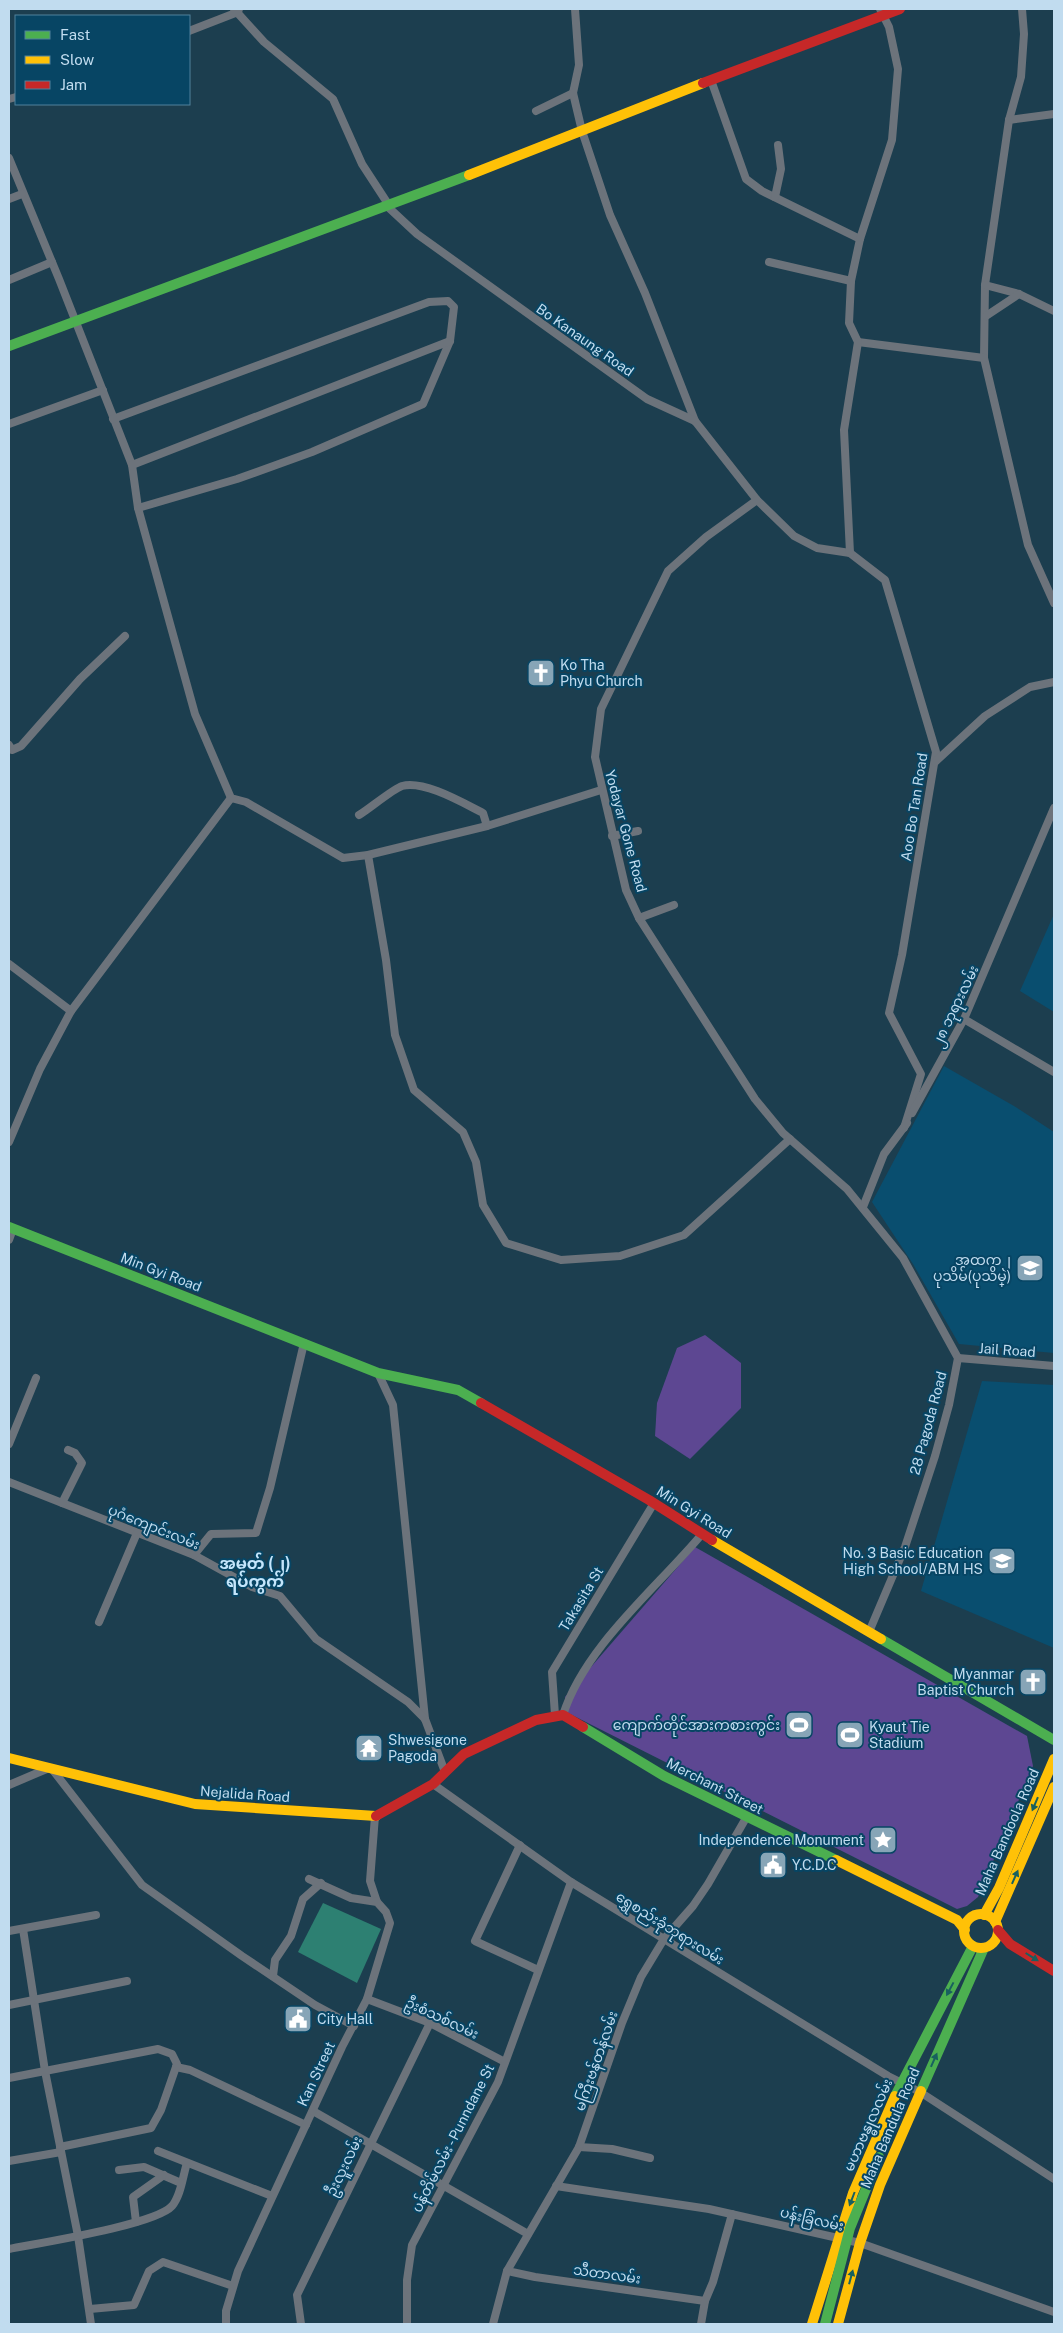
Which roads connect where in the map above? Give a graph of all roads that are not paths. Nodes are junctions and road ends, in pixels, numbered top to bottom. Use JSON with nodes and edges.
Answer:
{"nodes":[{"id":1,"x":575,"y":9,"type":"edge"},
{"id":2,"x":900,"y":9,"type":"edge"},
{"id":3,"x":1022,"y":9,"type":"edge"},
{"id":4,"x":237,"y":10,"type":"edge"},
{"id":5,"x":882,"y":12,"type":"edge"},
{"id":6,"x":190,"y":31,"type":"edge"},
{"id":7,"x":711,"y":80,"type":"junction"},
{"id":8,"x":573,"y":93,"type":"junction"},
{"id":9,"x":536,"y":111,"type":"dead end"},
{"id":10,"x":1054,"y":114,"type":"edge"},
{"id":11,"x":1009,"y":120,"type":"junction"},
{"id":12,"x":582,"y":131,"type":"junction"},
{"id":13,"x":778,"y":145,"type":"dead end"},
{"id":14,"x":9,"y":158,"type":"edge"},
{"id":15,"x":22,"y":194,"type":"junction"},
{"id":16,"x":775,"y":197,"type":"junction"},
{"id":17,"x":9,"y":199,"type":"edge"},
{"id":18,"x":389,"y":207,"type":"junction"},
{"id":19,"x":860,"y":239,"type":"junction"},
{"id":20,"x":52,"y":262,"type":"junction"},
{"id":21,"x":769,"y":262,"type":"dead end"},
{"id":22,"x":9,"y":280,"type":"edge"},
{"id":23,"x":850,"y":281,"type":"junction"},
{"id":24,"x":985,"y":285,"type":"junction"},
{"id":25,"x":1019,"y":294,"type":"junction"},
{"id":26,"x":1054,"y":311,"type":"edge"},
{"id":27,"x":986,"y":316,"type":"junction"},
{"id":28,"x":76,"y":322,"type":"junction"},
{"id":29,"x":450,"y":341,"type":"junction"},
{"id":30,"x":858,"y":342,"type":"junction"},
{"id":31,"x":9,"y":346,"type":"edge"},
{"id":32,"x":984,"y":358,"type":"junction"},
{"id":33,"x":103,"y":390,"type":"junction"},
{"id":34,"x":113,"y":419,"type":"junction"},
{"id":35,"x":695,"y":421,"type":"junction"},
{"id":36,"x":9,"y":424,"type":"edge"},
{"id":37,"x":132,"y":465,"type":"junction"},
{"id":38,"x":757,"y":500,"type":"junction"},
{"id":39,"x":138,"y":508,"type":"junction"},
{"id":40,"x":850,"y":553,"type":"junction"},
{"id":41,"x":1054,"y":603,"type":"edge"},
{"id":42,"x":125,"y":636,"type":"dead end"},
{"id":43,"x":1054,"y":682,"type":"edge"},
{"id":44,"x":9,"y":745,"type":"edge"},
{"id":45,"x":935,"y":762,"type":"junction"},
{"id":46,"x":601,"y":790,"type":"junction"},
{"id":47,"x":231,"y":798,"type":"junction"},
{"id":48,"x":1054,"y":808,"type":"edge"},
{"id":49,"x":359,"y":815,"type":"dead end"},
{"id":50,"x":487,"y":826,"type":"junction"},
{"id":51,"x":638,"y":831,"type":"dead end"},
{"id":52,"x":612,"y":836,"type":"junction"},
{"id":53,"x":368,"y":854,"type":"junction"},
{"id":54,"x":674,"y":905,"type":"dead end"},
{"id":55,"x":639,"y":918,"type":"junction"},
{"id":56,"x":9,"y":964,"type":"edge"},
{"id":57,"x":71,"y":1011,"type":"junction"},
{"id":58,"x":964,"y":1019,"type":"junction"},
{"id":59,"x":1054,"y":1072,"type":"edge"},
{"id":60,"x":904,"y":1128,"type":"junction"},
{"id":61,"x":790,"y":1139,"type":"junction"},
{"id":62,"x":9,"y":1142,"type":"edge"},
{"id":63,"x":863,"y":1208,"type":"junction"},
{"id":64,"x":11,"y":1228,"type":"edge"},
{"id":65,"x":9,"y":1240,"type":"edge"},
{"id":66,"x":304,"y":1343,"type":"junction"},
{"id":67,"x":958,"y":1358,"type":"junction"},
{"id":68,"x":1054,"y":1366,"type":"edge"},
{"id":69,"x":378,"y":1373,"type":"junction"},
{"id":70,"x":36,"y":1378,"type":"dead end"},
{"id":71,"x":9,"y":1444,"type":"edge"},
{"id":72,"x":68,"y":1450,"type":"dead end"},
{"id":73,"x":9,"y":1482,"type":"edge"},
{"id":74,"x":62,"y":1503,"type":"junction"},
{"id":75,"x":654,"y":1503,"type":"junction"},
{"id":76,"x":137,"y":1533,"type":"junction"},
{"id":77,"x":702,"y":1534,"type":"junction"},
{"id":78,"x":194,"y":1555,"type":"junction"},
{"id":79,"x":99,"y":1622,"type":"dead end"},
{"id":80,"x":869,"y":1632,"type":"junction"},
{"id":81,"x":559,"y":1715,"type":"junction"},
{"id":82,"x":425,"y":1719,"type":"junction"},
{"id":83,"x":1054,"y":1740,"type":"edge"},
{"id":84,"x":9,"y":1758,"type":"edge"},
{"id":85,"x":1054,"y":1759,"type":"edge"},
{"id":86,"x":51,"y":1768,"type":"junction"},
{"id":87,"x":445,"y":1772,"type":"junction"},
{"id":88,"x":433,"y":1784,"type":"junction"},
{"id":89,"x":9,"y":1785,"type":"edge"},
{"id":90,"x":1054,"y":1787,"type":"edge"},
{"id":91,"x":375,"y":1816,"type":"junction"},
{"id":92,"x":746,"y":1818,"type":"junction"},
{"id":93,"x":520,"y":1845,"type":"junction"},
{"id":94,"x":309,"y":1879,"type":"dead end"},
{"id":95,"x":571,"y":1882,"type":"junction"},
{"id":96,"x":320,"y":1883,"type":"junction"},
{"id":97,"x":377,"y":1902,"type":"junction"},
{"id":98,"x":96,"y":1915,"type":"dead end"},
{"id":99,"x":984,"y":1915,"type":"junction"},
{"id":100,"x":971,"y":1918,"type":"junction"},
{"id":101,"x":957,"y":1920,"type":"junction"},
{"id":102,"x":997,"y":1926,"type":"junction"},
{"id":103,"x":23,"y":1929,"type":"junction"},
{"id":104,"x":965,"y":1930,"type":"junction"},
{"id":105,"x":9,"y":1932,"type":"edge"},
{"id":106,"x":664,"y":1939,"type":"junction"},
{"id":107,"x":994,"y":1942,"type":"junction"},
{"id":108,"x":1010,"y":1944,"type":"junction"},
{"id":109,"x":973,"y":1946,"type":"junction"},
{"id":110,"x":984,"y":1948,"type":"junction"},
{"id":111,"x":538,"y":1970,"type":"junction"},
{"id":112,"x":1054,"y":1971,"type":"edge"},
{"id":113,"x":274,"y":1976,"type":"junction"},
{"id":114,"x":127,"y":1981,"type":"dead end"},
{"id":115,"x":367,"y":1999,"type":"junction"},
{"id":116,"x":33,"y":2000,"type":"junction"},
{"id":117,"x":9,"y":2005,"type":"edge"},
{"id":118,"x":430,"y":2023,"type":"junction"},
{"id":119,"x":354,"y":2026,"type":"junction"},
{"id":120,"x":505,"y":2062,"type":"junction"},
{"id":121,"x":176,"y":2067,"type":"junction"},
{"id":122,"x":45,"y":2071,"type":"junction"},
{"id":123,"x":9,"y":2078,"type":"edge"},
{"id":124,"x":901,"y":2084,"type":"junction"},
{"id":125,"x":920,"y":2092,"type":"junction"},
{"id":126,"x":313,"y":2110,"type":"junction"},
{"id":127,"x":306,"y":2125,"type":"junction"},
{"id":128,"x":879,"y":2132,"type":"junction"},
{"id":129,"x":370,"y":2142,"type":"junction"},
{"id":130,"x":898,"y":2142,"type":"junction"},
{"id":131,"x":580,"y":2147,"type":"junction"},
{"id":132,"x":60,"y":2149,"type":"junction"},
{"id":133,"x":158,"y":2151,"type":"dead end"},
{"id":134,"x":650,"y":2158,"type":"dead end"},
{"id":135,"x":879,"y":2158,"type":"junction"},
{"id":136,"x":9,"y":2161,"type":"edge"},
{"id":137,"x":187,"y":2162,"type":"junction"},
{"id":138,"x":119,"y":2170,"type":"dead end"},
{"id":139,"x":164,"y":2175,"type":"junction"},
{"id":140,"x":1054,"y":2178,"type":"edge"},
{"id":141,"x":181,"y":2183,"type":"junction"},
{"id":142,"x":444,"y":2186,"type":"junction"},
{"id":143,"x":556,"y":2186,"type":"junction"},
{"id":144,"x":272,"y":2196,"type":"junction"},
{"id":145,"x":732,"y":2214,"type":"junction"},
{"id":146,"x":136,"y":2222,"type":"junction"},
{"id":147,"x":528,"y":2234,"type":"junction"},
{"id":148,"x":78,"y":2236,"type":"junction"},
{"id":149,"x":837,"y":2238,"type":"junction"},
{"id":150,"x":860,"y":2244,"type":"junction"},
{"id":151,"x":9,"y":2249,"type":"edge"},
{"id":152,"x":507,"y":2271,"type":"junction"},
{"id":153,"x":233,"y":2286,"type":"junction"},
{"id":154,"x":705,"y":2301,"type":"junction"},
{"id":155,"x":90,"y":2309,"type":"junction"},
{"id":156,"x":1054,"y":2312,"type":"edge"},
{"id":157,"x":91,"y":2324,"type":"edge"},
{"id":158,"x":226,"y":2324,"type":"edge"},
{"id":159,"x":301,"y":2324,"type":"edge"},
{"id":160,"x":407,"y":2324,"type":"edge"},
{"id":161,"x":493,"y":2324,"type":"edge"},
{"id":162,"x":701,"y":2324,"type":"edge"},
{"id":163,"x":812,"y":2324,"type":"edge"},
{"id":164,"x":825,"y":2324,"type":"edge"},
{"id":165,"x":838,"y":2324,"type":"edge"}],
"edges":[{"from":1,"to":8,"type":"street"},
{"from":2,"to":5,"type":"main road"},
{"from":3,"to":11,"type":"street"},
{"from":4,"to":6,"type":"street"},
{"from":4,"to":18,"type":"street","name":"Bo Kanaung Road"},
{"from":5,"to":7,"type":"main road"},
{"from":5,"to":19,"type":"street"},
{"from":7,"to":12,"type":"main road"},
{"from":7,"to":16,"type":"street"},
{"from":8,"to":9,"type":"street"},
{"from":8,"to":12,"type":"street"},
{"from":10,"to":11,"type":"street"},
{"from":11,"to":24,"type":"street"},
{"from":12,"to":18,"type":"main road"},
{"from":12,"to":35,"type":"street"},
{"from":13,"to":16,"type":"street"},
{"from":14,"to":15,"type":"street"},
{"from":15,"to":17,"type":"street"},
{"from":15,"to":20,"type":"street"},
{"from":16,"to":19,"type":"street"},
{"from":18,"to":28,"type":"main road"},
{"from":18,"to":35,"type":"street","name":"Bo Kanaung Road"},
{"from":19,"to":23,"type":"street"},
{"from":20,"to":22,"type":"street"},
{"from":20,"to":28,"type":"street"},
{"from":21,"to":23,"type":"street"},
{"from":23,"to":30,"type":"street"},
{"from":24,"to":25,"type":"street"},
{"from":24,"to":27,"type":"street"},
{"from":25,"to":26,"type":"street"},
{"from":25,"to":27,"type":"street"},
{"from":27,"to":32,"type":"street"},
{"from":28,"to":31,"type":"main road"},
{"from":28,"to":33,"type":"street"},
{"from":29,"to":34,"type":"street"},
{"from":29,"to":37,"type":"street"},
{"from":29,"to":39,"type":"street"},
{"from":30,"to":32,"type":"street"},
{"from":30,"to":40,"type":"street"},
{"from":32,"to":41,"type":"street"},
{"from":33,"to":34,"type":"street"},
{"from":33,"to":36,"type":"street"},
{"from":34,"to":37,"type":"street"},
{"from":35,"to":38,"type":"street","name":"Bo Kanaung Road"},
{"from":37,"to":39,"type":"street"},
{"from":38,"to":40,"type":"street","name":"Aoo Bo Tan Road"},
{"from":38,"to":46,"type":"street","name":"Yodayar Gone Road"},
{"from":39,"to":47,"type":"street"},
{"from":40,"to":45,"type":"street","name":"Aoo Bo Tan Road"},
{"from":42,"to":44,"type":"street"},
{"from":43,"to":45,"type":"street"},
{"from":45,"to":60,"type":"street","name":"Aoo Bo Tan Road"},
{"from":46,"to":50,"type":"street"},
{"from":46,"to":52,"type":"street","name":"Yodayar Gone Road"},
{"from":47,"to":53,"type":"street"},
{"from":47,"to":57,"type":"street"},
{"from":48,"to":58,"type":"street","name":"၂၈ ဘုရားလမ်း"},
{"from":49,"to":50,"type":"street"},
{"from":50,"to":53,"type":"street"},
{"from":51,"to":52,"type":"street"},
{"from":52,"to":55,"type":"street","name":"Yodayar Gone Road"},
{"from":53,"to":61,"type":"street"},
{"from":54,"to":55,"type":"street"},
{"from":55,"to":61,"type":"street","name":"Yodayar Gone Road"},
{"from":56,"to":57,"type":"street"},
{"from":57,"to":62,"type":"street"},
{"from":58,"to":59,"type":"street"},
{"from":58,"to":60,"type":"street","name":"၂၈ ဘုရားလမ်း"},
{"from":60,"to":63,"type":"street","name":"၂၈ ဘုရားလမ်း"},
{"from":61,"to":63,"type":"street","name":"Yodayar Gone Road"},
{"from":63,"to":67,"type":"street","name":"28 Pagoda Road"},
{"from":64,"to":65,"type":"street"},
{"from":64,"to":66,"type":"main road","name":"Min Gyi Road"},
{"from":66,"to":69,"type":"main road","name":"Min Gyi Road"},
{"from":66,"to":78,"type":"street"},
{"from":67,"to":68,"type":"street","name":"Jail Road"},
{"from":67,"to":80,"type":"street","name":"28 Pagoda Road"},
{"from":69,"to":75,"type":"main road","name":"Min Gyi Road"},
{"from":69,"to":82,"type":"street"},
{"from":70,"to":71,"type":"street"},
{"from":72,"to":74,"type":"street"},
{"from":73,"to":74,"type":"street","name":"ပုဂံကျောင်းလမ်း"},
{"from":74,"to":76,"type":"street","name":"ပုဂံကျောင်းလမ်း"},
{"from":75,"to":77,"type":"main road","name":"Min Gyi Road"},
{"from":75,"to":81,"type":"street","name":"Takasita St"},
{"from":76,"to":78,"type":"street","name":"ပုဂံကျောင်းလမ်း"},
{"from":76,"to":79,"type":"street"},
{"from":77,"to":80,"type":"main road","name":"Min Gyi Road"},
{"from":77,"to":81,"type":"street"},
{"from":78,"to":82,"type":"street","name":"ပုဂံကျောင်းလမ်း"},
{"from":80,"to":83,"type":"main road","name":"Min Gyi Road"},
{"from":81,"to":87,"type":"main road"},
{"from":81,"to":92,"type":"main road","name":"Merchant Street"},
{"from":82,"to":87,"type":"street","name":"ပုဂံကျောင်းလမ်း"},
{"from":84,"to":86,"type":"main road","name":"Nejalida Road"},
{"from":85,"to":99,"type":"main road","name":"Maha Bandoola Road","one_way":true},
{"from":86,"to":89,"type":"street"},
{"from":86,"to":91,"type":"main road","name":"Nejalida Road"},
{"from":86,"to":113,"type":"street"},
{"from":87,"to":88,"type":"main road"},
{"from":88,"to":91,"type":"main road"},
{"from":88,"to":93,"type":"street","name":"ရွှေစည်းခုံဘုရားလမ်း"},
{"from":102,"to":90,"type":"main road","name":"Maha Bandoola Road","one_way":true},
{"from":91,"to":97,"type":"street","name":"Kan Street"},
{"from":92,"to":101,"type":"main road","name":"Merchant Street"},
{"from":92,"to":106,"type":"street","name":"မကြီးဗန်တန်လမ်း"},
{"from":93,"to":95,"type":"street","name":"ရွှေစည်းခုံဘုရားလမ်း"},
{"from":93,"to":111,"type":"street"},
{"from":94,"to":96,"type":"street"},
{"from":95,"to":106,"type":"street","name":"ရွှေစည်းခုံဘုရားလမ်း"},
{"from":95,"to":111,"type":"street","name":"ပန်တိမ်လမ်း - Punndane St"},
{"from":96,"to":97,"type":"street"},
{"from":96,"to":113,"type":"street"},
{"from":97,"to":115,"type":"street","name":"Kan Street"},
{"from":98,"to":103,"type":"street"},
{"from":99,"to":100,"type":"main road"},
{"from":99,"to":102,"type":"main road"},
{"from":100,"to":101,"type":"main road"},
{"from":100,"to":104,"type":"main road"},
{"from":101,"to":104,"type":"main road"},
{"from":102,"to":107,"type":"main road"},
{"from":102,"to":108,"type":"main road"},
{"from":103,"to":105,"type":"street"},
{"from":103,"to":116,"type":"street"},
{"from":104,"to":109,"type":"main road"},
{"from":106,"to":124,"type":"street","name":"ရွှေစည်းခုံဘုရားလမ်း"},
{"from":106,"to":131,"type":"street","name":"မကြီးဗန်တန်လမ်း"},
{"from":107,"to":108,"type":"main road"},
{"from":107,"to":110,"type":"main road"},
{"from":108,"to":112,"type":"main road","one_way":true},
{"from":109,"to":110,"type":"main road"},
{"from":109,"to":124,"type":"main road","name":"မဟာဗန္ဓုလလမ်း","one_way":true},
{"from":125,"to":110,"type":"main road","name":"Maha Bandula Road","one_way":true},
{"from":111,"to":120,"type":"street","name":"ပန်တိမ်လမ်း - Punndane St"},
{"from":113,"to":119,"type":"street"},
{"from":114,"to":116,"type":"street"},
{"from":115,"to":118,"type":"street","name":"ဦးစံသစ်လမ်း"},
{"from":115,"to":119,"type":"street","name":"Kan Street"},
{"from":116,"to":117,"type":"street"},
{"from":116,"to":122,"type":"street"},
{"from":118,"to":120,"type":"street","name":"ဦးစံသစ်လမ်း"},
{"from":118,"to":129,"type":"street","name":"ဦးလူးလမ်း"},
{"from":119,"to":126,"type":"street","name":"Kan Street"},
{"from":120,"to":142,"type":"street","name":"ပန်တိမ်လမ်း - Punndane St"},
{"from":121,"to":122,"type":"street"},
{"from":121,"to":127,"type":"street"},
{"from":121,"to":132,"type":"street"},
{"from":122,"to":123,"type":"street"},
{"from":122,"to":132,"type":"street"},
{"from":124,"to":125,"type":"street","name":"ရွှေစည်းခုံဘုရားလမ်း"},
{"from":124,"to":128,"type":"main road","name":"မဟာဗန္ဓုလလမ်း"},
{"from":125,"to":130,"type":"main road","name":"Maha Bandula Road"},
{"from":125,"to":140,"type":"street","name":"ရွှေစည်းခုံဘုရားလမ်း"},
{"from":126,"to":127,"type":"street","name":"Kan Street"},
{"from":126,"to":129,"type":"street"},
{"from":127,"to":144,"type":"street","name":"Kan Street"},
{"from":128,"to":135,"type":"main road"},
{"from":128,"to":149,"type":"main road","name":"မဟာဗန္ဓုလလမ်း","one_way":true},
{"from":129,"to":142,"type":"street"},
{"from":129,"to":159,"type":"street","name":"ဦးလူးလမ်း"},
{"from":130,"to":135,"type":"main road"},
{"from":130,"to":150,"type":"main road","name":"Maha Bandula Road"},
{"from":131,"to":134,"type":"street"},
{"from":131,"to":143,"type":"street","name":"မကြီးဗန်တန်လမ်း"},
{"from":132,"to":136,"type":"street"},
{"from":132,"to":148,"type":"street"},
{"from":133,"to":137,"type":"street"},
{"from":135,"to":164,"type":"main road","bridge":true},
{"from":137,"to":141,"type":"street"},
{"from":137,"to":144,"type":"street"},
{"from":138,"to":139,"type":"street"},
{"from":139,"to":141,"type":"street"},
{"from":139,"to":146,"type":"street"},
{"from":141,"to":146,"type":"street"},
{"from":142,"to":147,"type":"street"},
{"from":142,"to":160,"type":"street","name":"ပန်တိမ်လမ်း - Punndane St"},
{"from":143,"to":145,"type":"street","name":"ပန်းခြံလမ်း"},
{"from":143,"to":147,"type":"street","name":"မကြီးဗန်တန်လမ်း"},
{"from":144,"to":153,"type":"street","name":"Kan Street"},
{"from":145,"to":149,"type":"street","name":"ပန်းခြံလမ်း"},
{"from":145,"to":154,"type":"street"},
{"from":146,"to":148,"type":"street"},
{"from":147,"to":152,"type":"street","name":"မကြီးဗန်တန်လမ်း"},
{"from":148,"to":151,"type":"street"},
{"from":148,"to":155,"type":"street"},
{"from":149,"to":150,"type":"street","name":"ပန်းခြံလမ်း"},
{"from":149,"to":163,"type":"main road","name":"မဟာဗန္ဓုလလမ်း"},
{"from":150,"to":156,"type":"street","name":"ပန်းခြံလမ်း"},
{"from":165,"to":150,"type":"main road","name":"Maha Bandula Road","one_way":true},
{"from":152,"to":154,"type":"street","name":"သီတာလမ်း"},
{"from":152,"to":161,"type":"street","name":"မကြီးဗန်တန်လမ်း"},
{"from":153,"to":155,"type":"street"},
{"from":153,"to":158,"type":"street","name":"Kan Street"},
{"from":154,"to":162,"type":"street"},
{"from":155,"to":157,"type":"street"}]}
